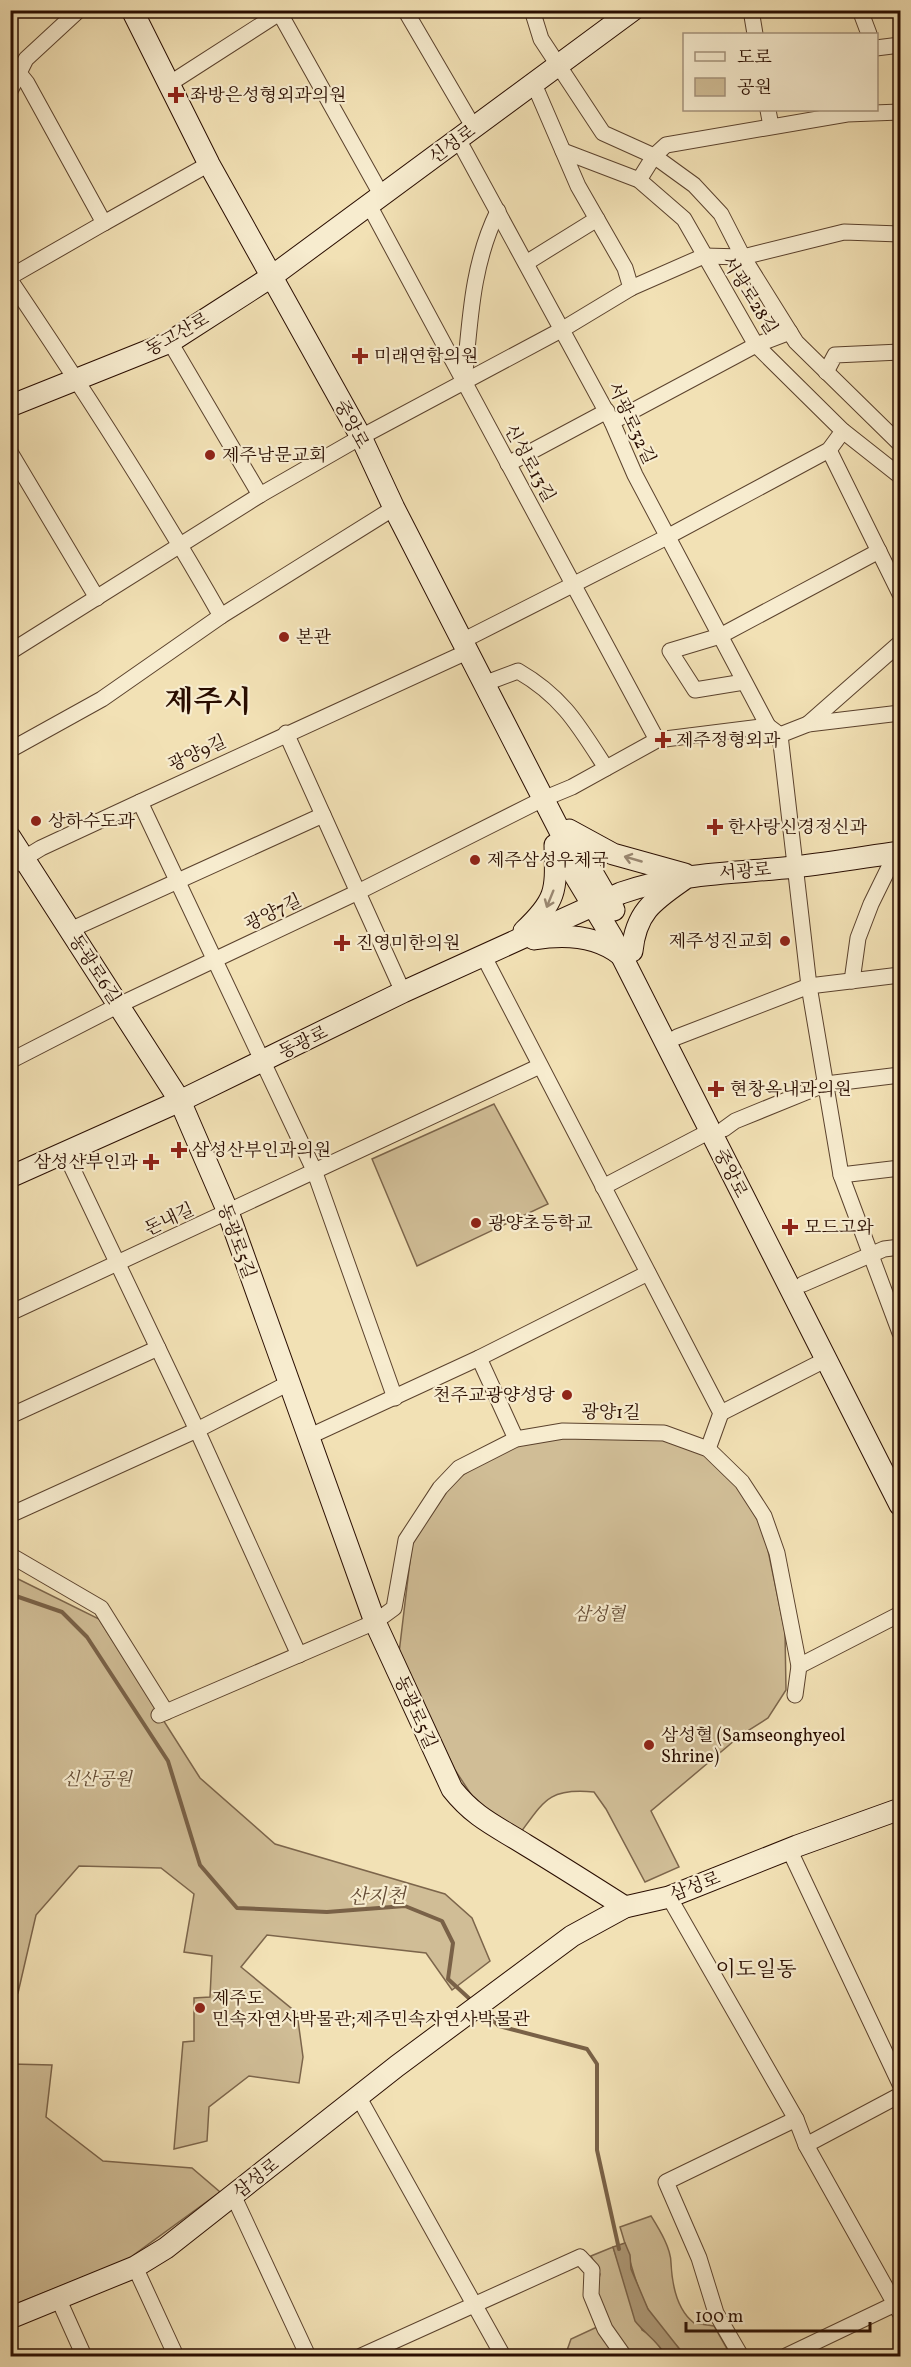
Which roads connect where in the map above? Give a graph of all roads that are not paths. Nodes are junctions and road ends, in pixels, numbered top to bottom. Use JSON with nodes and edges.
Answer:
{"nodes":[{"id":1,"x":79,"y":10,"type":"edge"},
{"id":2,"x":132,"y":10,"type":"edge"},
{"id":3,"x":405,"y":10,"type":"edge"},
{"id":4,"x":532,"y":10,"type":"edge"},
{"id":5,"x":633,"y":10,"type":"edge"},
{"id":6,"x":751,"y":10,"type":"edge"},
{"id":7,"x":860,"y":10,"type":"edge"},
{"id":8,"x":280,"y":12,"type":"edge"},
{"id":9,"x":755,"y":33,"type":"edge"},
{"id":10,"x":869,"y":33,"type":"edge"},
{"id":11,"x":900,"y":45,"type":"edge"},
{"id":12,"x":878,"y":48,"type":"edge"},
{"id":13,"x":557,"y":67,"type":"junction"},
{"id":14,"x":15,"y":68,"type":"edge"},
{"id":15,"x":169,"y":84,"type":"junction"},
{"id":16,"x":534,"y":84,"type":"junction"},
{"id":17,"x":10,"y":91,"type":"edge"},
{"id":18,"x":768,"y":111,"type":"edge"},
{"id":19,"x":900,"y":112,"type":"edge"},
{"id":20,"x":771,"y":126,"type":"junction"},
{"id":21,"x":466,"y":133,"type":"junction"},
{"id":22,"x":563,"y":150,"type":"junction"},
{"id":23,"x":654,"y":156,"type":"junction"},
{"id":24,"x":209,"y":164,"type":"junction"},
{"id":25,"x":639,"y":180,"type":"junction"},
{"id":26,"x":376,"y":200,"type":"junction"},
{"id":27,"x":498,"y":211,"type":"junction"},
{"id":28,"x":597,"y":219,"type":"junction"},
{"id":29,"x":104,"y":224,"type":"junction"},
{"id":30,"x":900,"y":234,"type":"edge"},
{"id":31,"x":704,"y":256,"type":"junction"},
{"id":32,"x":743,"y":257,"type":"junction"},
{"id":33,"x":526,"y":263,"type":"junction"},
{"id":34,"x":271,"y":277,"type":"junction"},
{"id":35,"x":10,"y":278,"type":"edge"},
{"id":36,"x":632,"y":288,"type":"junction"},
{"id":37,"x":563,"y":329,"type":"junction"},
{"id":38,"x":790,"y":332,"type":"junction"},
{"id":39,"x":171,"y":342,"type":"junction"},
{"id":40,"x":756,"y":345,"type":"junction"},
{"id":41,"x":900,"y":352,"type":"edge"},
{"id":42,"x":826,"y":372,"type":"junction"},
{"id":43,"x":78,"y":381,"type":"junction"},
{"id":44,"x":464,"y":383,"type":"junction"},
{"id":45,"x":10,"y":406,"type":"edge"},
{"id":46,"x":610,"y":416,"type":"junction"},
{"id":47,"x":843,"y":432,"type":"junction"},
{"id":48,"x":361,"y":437,"type":"junction"},
{"id":49,"x":900,"y":444,"type":"edge"},
{"id":50,"x":829,"y":450,"type":"junction"},
{"id":51,"x":10,"y":452,"type":"edge"},
{"id":52,"x":508,"y":464,"type":"junction"},
{"id":53,"x":900,"y":476,"type":"edge"},
{"id":54,"x":260,"y":495,"type":"junction"},
{"id":55,"x":394,"y":508,"type":"junction"},
{"id":56,"x":667,"y":537,"type":"junction"},
{"id":57,"x":181,"y":545,"type":"junction"},
{"id":58,"x":879,"y":551,"type":"junction"},
{"id":59,"x":574,"y":584,"type":"junction"},
{"id":60,"x":900,"y":594,"type":"edge"},
{"id":61,"x":96,"y":598,"type":"junction"},
{"id":62,"x":221,"y":616,"type":"junction"},
{"id":63,"x":720,"y":636,"type":"junction"},
{"id":64,"x":900,"y":643,"type":"edge"},
{"id":65,"x":13,"y":645,"type":"edge"},
{"id":66,"x":467,"y":646,"type":"junction"},
{"id":67,"x":744,"y":682,"type":"junction"},
{"id":68,"x":486,"y":683,"type":"junction"},
{"id":69,"x":900,"y":713,"type":"edge"},
{"id":70,"x":808,"y":724,"type":"junction"},
{"id":71,"x":774,"y":731,"type":"junction"},
{"id":72,"x":286,"y":733,"type":"junction"},
{"id":73,"x":657,"y":740,"type":"junction"},
{"id":74,"x":10,"y":750,"type":"edge"},
{"id":75,"x":606,"y":768,"type":"junction"},
{"id":76,"x":543,"y":799,"type":"junction"},
{"id":77,"x":140,"y":802,"type":"junction"},
{"id":78,"x":323,"y":815,"type":"junction"},
{"id":79,"x":558,"y":828,"type":"junction"},
{"id":80,"x":10,"y":837,"type":"edge"},
{"id":81,"x":898,"y":853,"type":"edge"},
{"id":82,"x":17,"y":863,"type":"edge"},
{"id":83,"x":796,"y":866,"type":"junction"},
{"id":84,"x":689,"y":876,"type":"junction"},
{"id":85,"x":178,"y":880,"type":"junction"},
{"id":86,"x":358,"y":892,"type":"junction"},
{"id":87,"x":601,"y":901,"type":"junction"},
{"id":88,"x":70,"y":930,"type":"junction"},
{"id":89,"x":513,"y":942,"type":"junction"},
{"id":90,"x":627,"y":953,"type":"junction"},
{"id":91,"x":483,"y":955,"type":"junction"},
{"id":92,"x":216,"y":961,"type":"junction"},
{"id":93,"x":900,"y":975,"type":"edge"},
{"id":94,"x":852,"y":981,"type":"junction"},
{"id":95,"x":809,"y":986,"type":"junction"},
{"id":96,"x":403,"y":992,"type":"junction"},
{"id":97,"x":119,"y":1005,"type":"junction"},
{"id":98,"x":677,"y":1037,"type":"junction"},
{"id":99,"x":10,"y":1043,"type":"edge"},
{"id":100,"x":14,"y":1059,"type":"edge"},
{"id":101,"x":261,"y":1062,"type":"junction"},
{"id":102,"x":540,"y":1066,"type":"junction"},
{"id":103,"x":900,"y":1075,"type":"edge"},
{"id":104,"x":826,"y":1084,"type":"junction"},
{"id":105,"x":180,"y":1101,"type":"junction"},
{"id":106,"x":717,"y":1130,"type":"junction"},
{"id":107,"x":65,"y":1153,"type":"junction"},
{"id":108,"x":900,"y":1168,"type":"edge"},
{"id":109,"x":314,"y":1170,"type":"junction"},
{"id":110,"x":841,"y":1175,"type":"junction"},
{"id":111,"x":10,"y":1177,"type":"edge"},
{"id":112,"x":603,"y":1187,"type":"junction"},
{"id":113,"x":228,"y":1212,"type":"junction"},
{"id":114,"x":900,"y":1247,"type":"edge"},
{"id":115,"x":871,"y":1254,"type":"junction"},
{"id":116,"x":118,"y":1265,"type":"junction"},
{"id":117,"x":648,"y":1273,"type":"junction"},
{"id":118,"x":802,"y":1284,"type":"junction"},
{"id":119,"x":10,"y":1313,"type":"edge"},
{"id":120,"x":900,"y":1333,"type":"edge"},
{"id":121,"x":158,"y":1348,"type":"junction"},
{"id":122,"x":479,"y":1358,"type":"junction"},
{"id":123,"x":827,"y":1359,"type":"junction"},
{"id":124,"x":289,"y":1383,"type":"junction"},
{"id":125,"x":395,"y":1398,"type":"junction"},
{"id":126,"x":721,"y":1413,"type":"junction"},
{"id":127,"x":10,"y":1416,"type":"edge"},
{"id":128,"x":197,"y":1430,"type":"junction"},
{"id":129,"x":308,"y":1437,"type":"junction"},
{"id":130,"x":516,"y":1439,"type":"junction"},
{"id":131,"x":708,"y":1449,"type":"junction"},
{"id":132,"x":900,"y":1473,"type":"edge"},
{"id":133,"x":900,"y":1505,"type":"edge"},
{"id":134,"x":10,"y":1515,"type":"edge"},
{"id":135,"x":10,"y":1555,"type":"edge"},
{"id":136,"x":900,"y":1614,"type":"edge"},
{"id":137,"x":375,"y":1622,"type":"junction"},
{"id":138,"x":298,"y":1655,"type":"junction"},
{"id":139,"x":799,"y":1666,"type":"junction"},
{"id":140,"x":795,"y":1695,"type":"dead end"},
{"id":141,"x":900,"y":1809,"type":"edge"},
{"id":142,"x":789,"y":1850,"type":"junction"},
{"id":143,"x":669,"y":1897,"type":"junction"},
{"id":144,"x":625,"y":1907,"type":"junction"},
{"id":145,"x":900,"y":2085,"type":"edge"},
{"id":146,"x":900,"y":2096,"type":"edge"},
{"id":147,"x":359,"y":2098,"type":"junction"},
{"id":148,"x":796,"y":2119,"type":"junction"},
{"id":149,"x":806,"y":2145,"type":"junction"},
{"id":150,"x":233,"y":2196,"type":"junction"},
{"id":151,"x":135,"y":2267,"type":"junction"},
{"id":152,"x":58,"y":2298,"type":"junction"},
{"id":153,"x":475,"y":2305,"type":"junction"},
{"id":154,"x":898,"y":2308,"type":"edge"},
{"id":155,"x":10,"y":2318,"type":"edge"},
{"id":156,"x":84,"y":2356,"type":"edge"},
{"id":157,"x":176,"y":2356,"type":"edge"},
{"id":158,"x":308,"y":2356,"type":"edge"},
{"id":159,"x":361,"y":2356,"type":"edge"},
{"id":160,"x":502,"y":2356,"type":"edge"},
{"id":161,"x":624,"y":2356,"type":"edge"},
{"id":162,"x":741,"y":2356,"type":"edge"},
{"id":163,"x":786,"y":2356,"type":"edge"}],
"edges":[{"from":1,"to":14,"type":"street"},
{"from":2,"to":15,"type":"main road","name":"중앙로"},
{"from":3,"to":21,"type":"street","name":"서광로32길"},
{"from":4,"to":13,"type":"street"},
{"from":5,"to":13,"type":"main road","name":"신성로"},
{"from":6,"to":9,"type":"street"},
{"from":7,"to":10,"type":"street"},
{"from":8,"to":15,"type":"street"},
{"from":8,"to":26,"type":"street","name":"신성로13길"},
{"from":11,"to":12,"type":"street"},
{"from":13,"to":16,"type":"main road","name":"신성로"},
{"from":13,"to":23,"type":"street"},
{"from":14,"to":17,"type":"street"},
{"from":14,"to":29,"type":"street"},
{"from":15,"to":24,"type":"main road","name":"중앙로"},
{"from":16,"to":21,"type":"main road","name":"신성로"},
{"from":16,"to":22,"type":"street"},
{"from":18,"to":20,"type":"street"},
{"from":19,"to":20,"type":"street"},
{"from":20,"to":23,"type":"street"},
{"from":21,"to":26,"type":"main road","name":"신성로"},
{"from":21,"to":27,"type":"street","name":"서광로32길"},
{"from":22,"to":25,"type":"street","name":"서광로28길"},
{"from":22,"to":28,"type":"street"},
{"from":23,"to":25,"type":"street"},
{"from":23,"to":32,"type":"street"},
{"from":24,"to":29,"type":"street"},
{"from":24,"to":34,"type":"main road","name":"중앙로"},
{"from":25,"to":31,"type":"street","name":"서광로28길"},
{"from":26,"to":34,"type":"main road","name":"신성로"},
{"from":26,"to":44,"type":"street","name":"신성로13길"},
{"from":27,"to":33,"type":"street","name":"서광로32길"},
{"from":27,"to":44,"type":"street"},
{"from":28,"to":33,"type":"street"},
{"from":28,"to":36,"type":"street"},
{"from":29,"to":35,"type":"street"},
{"from":30,"to":32,"type":"street"},
{"from":31,"to":32,"type":"street"},
{"from":31,"to":36,"type":"street"},
{"from":31,"to":40,"type":"street","name":"서광로28길"},
{"from":32,"to":38,"type":"street"},
{"from":33,"to":37,"type":"street","name":"서광로32길"},
{"from":34,"to":39,"type":"main road","name":"동고산로"},
{"from":34,"to":48,"type":"main road","name":"중앙로"},
{"from":35,"to":43,"type":"street"},
{"from":36,"to":37,"type":"street"},
{"from":37,"to":44,"type":"street"},
{"from":37,"to":46,"type":"street","name":"서광로32길"},
{"from":38,"to":40,"type":"street"},
{"from":38,"to":42,"type":"street"},
{"from":39,"to":43,"type":"main road","name":"동고산로"},
{"from":39,"to":54,"type":"street"},
{"from":40,"to":46,"type":"street"},
{"from":40,"to":47,"type":"street","name":"서광로28길"},
{"from":41,"to":42,"type":"street"},
{"from":42,"to":49,"type":"street"},
{"from":43,"to":45,"type":"main road","name":"동고산로"},
{"from":43,"to":57,"type":"street"},
{"from":44,"to":48,"type":"street"},
{"from":44,"to":52,"type":"street","name":"신성로13길"},
{"from":46,"to":52,"type":"street"},
{"from":46,"to":56,"type":"street","name":"서광로32길"},
{"from":47,"to":50,"type":"street"},
{"from":47,"to":53,"type":"street","name":"서광로28길"},
{"from":48,"to":54,"type":"street"},
{"from":48,"to":55,"type":"main road","name":"중앙로"},
{"from":50,"to":56,"type":"street","name":"광양9길"},
{"from":50,"to":58,"type":"street"},
{"from":51,"to":61,"type":"street"},
{"from":52,"to":59,"type":"street","name":"신성로13길"},
{"from":54,"to":57,"type":"street"},
{"from":55,"to":62,"type":"street"},
{"from":55,"to":66,"type":"main road","name":"중앙로"},
{"from":56,"to":59,"type":"street","name":"광양9길"},
{"from":56,"to":63,"type":"street","name":"서광로32길"},
{"from":57,"to":61,"type":"street"},
{"from":57,"to":62,"type":"street"},
{"from":58,"to":60,"type":"street"},
{"from":58,"to":63,"type":"street"},
{"from":59,"to":66,"type":"street","name":"광양9길"},
{"from":59,"to":73,"type":"street","name":"신성로13길"},
{"from":61,"to":65,"type":"street"},
{"from":62,"to":74,"type":"street"},
{"from":63,"to":67,"type":"street","name":"서광로32길"},
{"from":63,"to":67,"type":"street"},
{"from":64,"to":70,"type":"street"},
{"from":66,"to":68,"type":"main road","name":"중앙로"},
{"from":66,"to":72,"type":"street","name":"광양9길"},
{"from":67,"to":71,"type":"street","name":"서광로32길"},
{"from":68,"to":75,"type":"street"},
{"from":68,"to":76,"type":"main road","name":"중앙로"},
{"from":69,"to":70,"type":"street"},
{"from":70,"to":71,"type":"street"},
{"from":71,"to":73,"type":"street"},
{"from":71,"to":83,"type":"street"},
{"from":72,"to":77,"type":"street","name":"광양9길"},
{"from":72,"to":78,"type":"street"},
{"from":73,"to":75,"type":"street","name":"광양7길"},
{"from":75,"to":76,"type":"street","name":"광양7길"},
{"from":76,"to":79,"type":"main road","name":"중앙로"},
{"from":76,"to":86,"type":"street","name":"광양7길"},
{"from":77,"to":82,"type":"street","name":"광양9길"},
{"from":77,"to":85,"type":"street"},
{"from":78,"to":85,"type":"street"},
{"from":78,"to":86,"type":"street"},
{"from":84,"to":79,"type":"main road","one_way":true},
{"from":79,"to":87,"type":"main road","name":"중앙로"},
{"from":79,"to":89,"type":"main road","one_way":true},
{"from":80,"to":82,"type":"main road","name":"동광로6길"},
{"from":81,"to":83,"type":"main road","name":"서광로"},
{"from":81,"to":94,"type":"street"},
{"from":82,"to":88,"type":"main road","name":"동광로6길"},
{"from":83,"to":84,"type":"main road","name":"서광로"},
{"from":83,"to":95,"type":"street"},
{"from":84,"to":87,"type":"main road","name":"서광로"},
{"from":84,"to":90,"type":"main road"},
{"from":85,"to":88,"type":"street"},
{"from":85,"to":92,"type":"street"},
{"from":86,"to":92,"type":"street","name":"광양7길"},
{"from":86,"to":96,"type":"street"},
{"from":87,"to":89,"type":"main road","name":"동광로"},
{"from":87,"to":90,"type":"main road","name":"중앙로"},
{"from":88,"to":97,"type":"main road","name":"동광로6길"},
{"from":89,"to":90,"type":"main road"},
{"from":89,"to":91,"type":"main road","name":"동광로"},
{"from":90,"to":98,"type":"main road","name":"중앙로"},
{"from":90,"to":106,"type":"main road","name":"중앙로"},
{"from":91,"to":96,"type":"main road","name":"동광로"},
{"from":91,"to":102,"type":"street"},
{"from":92,"to":97,"type":"street","name":"광양7길"},
{"from":92,"to":101,"type":"street"},
{"from":93,"to":94,"type":"street"},
{"from":94,"to":95,"type":"street"},
{"from":95,"to":98,"type":"street"},
{"from":95,"to":104,"type":"street"},
{"from":96,"to":101,"type":"main road","name":"동광로"},
{"from":97,"to":100,"type":"street","name":"광양7길"},
{"from":97,"to":105,"type":"main road","name":"동광로6길"},
{"from":98,"to":106,"type":"main road","name":"중앙로"},
{"from":99,"to":100,"type":"street","name":"광양7길"},
{"from":101,"to":105,"type":"main road","name":"동광로"},
{"from":101,"to":109,"type":"street"},
{"from":102,"to":109,"type":"street","name":"돈내길"},
{"from":102,"to":112,"type":"street"},
{"from":103,"to":104,"type":"street"},
{"from":104,"to":106,"type":"street"},
{"from":104,"to":110,"type":"street"},
{"from":105,"to":107,"type":"main road","name":"동광로"},
{"from":105,"to":113,"type":"main road","name":"동광로5길"},
{"from":106,"to":112,"type":"street"},
{"from":106,"to":118,"type":"main road","name":"중앙로"},
{"from":106,"to":123,"type":"main road","name":"중앙로"},
{"from":107,"to":111,"type":"main road","name":"동광로"},
{"from":107,"to":116,"type":"street"},
{"from":108,"to":110,"type":"street"},
{"from":109,"to":113,"type":"street","name":"돈내길"},
{"from":109,"to":125,"type":"street"},
{"from":110,"to":115,"type":"street"},
{"from":112,"to":117,"type":"street"},
{"from":113,"to":116,"type":"street","name":"돈내길"},
{"from":113,"to":124,"type":"main road","name":"동광로5길"},
{"from":114,"to":115,"type":"street"},
{"from":115,"to":118,"type":"street"},
{"from":115,"to":120,"type":"street"},
{"from":116,"to":119,"type":"street","name":"돈내길"},
{"from":116,"to":121,"type":"street"},
{"from":117,"to":122,"type":"street"},
{"from":117,"to":126,"type":"street"},
{"from":118,"to":132,"type":"main road","name":"중앙로"},
{"from":121,"to":127,"type":"street"},
{"from":121,"to":128,"type":"street"},
{"from":122,"to":125,"type":"street"},
{"from":122,"to":130,"type":"street"},
{"from":123,"to":126,"type":"street"},
{"from":123,"to":133,"type":"main road","name":"중앙로"},
{"from":124,"to":128,"type":"street"},
{"from":124,"to":129,"type":"main road","name":"동광로5길"},
{"from":125,"to":129,"type":"street"},
{"from":126,"to":131,"type":"street"},
{"from":128,"to":134,"type":"street"},
{"from":128,"to":138,"type":"street"},
{"from":129,"to":137,"type":"main road","name":"동광로5길"},
{"from":130,"to":131,"type":"street","name":"광양1길"},
{"from":130,"to":137,"type":"street","name":"광양1길"},
{"from":131,"to":139,"type":"street","name":"광양1길"},
{"from":135,"to":138,"type":"street"},
{"from":136,"to":139,"type":"street"},
{"from":137,"to":138,"type":"street"},
{"from":137,"to":144,"type":"main road","name":"동광로5길"},
{"from":139,"to":140,"type":"street","name":"광양1길"},
{"from":141,"to":142,"type":"main road","name":"삼성로"},
{"from":142,"to":143,"type":"main road","name":"삼성로"},
{"from":142,"to":145,"type":"street"},
{"from":143,"to":144,"type":"main road","name":"삼성로"},
{"from":143,"to":148,"type":"street"},
{"from":144,"to":147,"type":"main road","name":"삼성로"},
{"from":146,"to":149,"type":"street"},
{"from":147,"to":150,"type":"main road","name":"삼성로"},
{"from":147,"to":153,"type":"street"},
{"from":148,"to":149,"type":"street"},
{"from":148,"to":162,"type":"street"},
{"from":149,"to":154,"type":"street"},
{"from":150,"to":151,"type":"main road","name":"삼성로"},
{"from":150,"to":158,"type":"street"},
{"from":151,"to":152,"type":"main road","name":"삼성로"},
{"from":151,"to":157,"type":"street"},
{"from":152,"to":155,"type":"main road","name":"삼성로"},
{"from":152,"to":156,"type":"street"},
{"from":153,"to":159,"type":"street"},
{"from":153,"to":160,"type":"street"},
{"from":153,"to":161,"type":"street"},
{"from":154,"to":163,"type":"street"}]}
